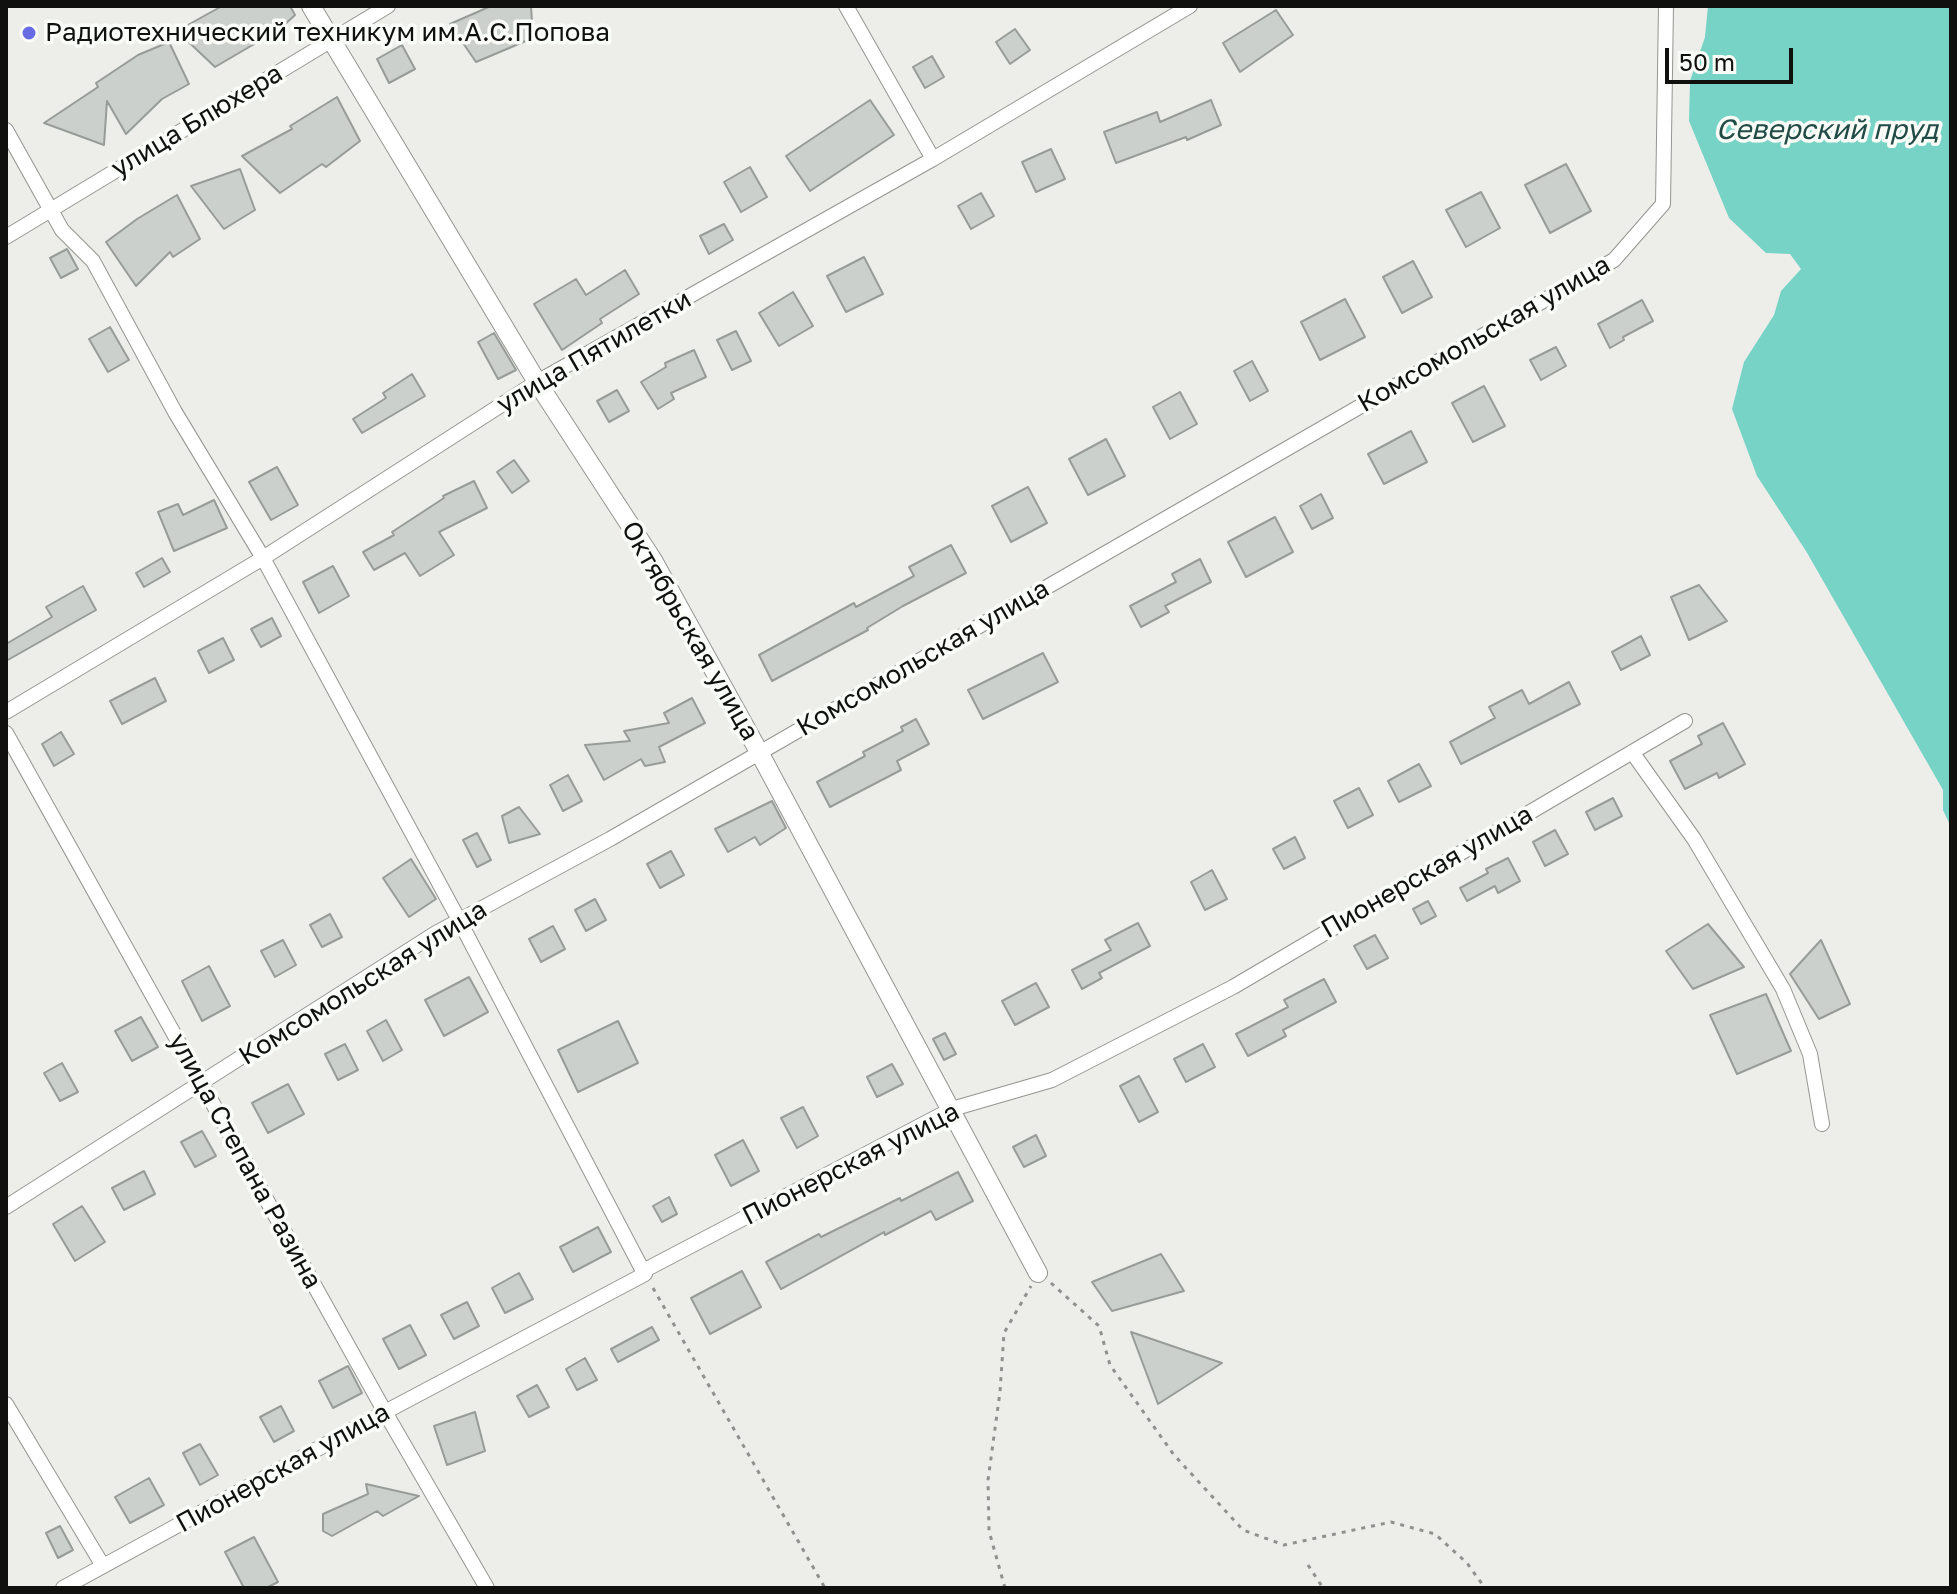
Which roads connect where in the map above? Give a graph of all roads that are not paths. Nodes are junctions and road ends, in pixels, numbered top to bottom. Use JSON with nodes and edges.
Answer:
{"nodes":[{"id":1,"x":311,"y":6,"type":"edge"},
{"id":2,"x":388,"y":6,"type":"edge"},
{"id":3,"x":846,"y":6,"type":"edge"},
{"id":4,"x":1190,"y":6,"type":"edge"},
{"id":5,"x":1666,"y":6,"type":"edge"},
{"id":6,"x":331,"y":40,"type":"junction"},
{"id":7,"x":6,"y":130,"type":"edge"},
{"id":8,"x":933,"y":159,"type":"junction"},
{"id":9,"x":52,"y":210,"type":"junction"},
{"id":10,"x":6,"y":237,"type":"edge"},
{"id":11,"x":537,"y":382,"type":"junction"},
{"id":12,"x":263,"y":558,"type":"junction"},
{"id":13,"x":6,"y":712,"type":"edge"},
{"id":14,"x":1685,"y":721,"type":"dead end"},
{"id":15,"x":6,"y":733,"type":"edge"},
{"id":16,"x":759,"y":752,"type":"junction"},
{"id":17,"x":1632,"y":752,"type":"junction"},
{"id":18,"x":459,"y":920,"type":"junction"},
{"id":19,"x":201,"y":1083,"type":"junction"},
{"id":20,"x":952,"y":1109,"type":"junction"},
{"id":21,"x":1822,"y":1124,"type":"dead end"},
{"id":22,"x":6,"y":1207,"type":"edge"},
{"id":23,"x":644,"y":1273,"type":"junction"},
{"id":24,"x":1038,"y":1273,"type":"road end"},
{"id":25,"x":6,"y":1404,"type":"edge"},
{"id":26,"x":385,"y":1412,"type":"junction"},
{"id":27,"x":103,"y":1566,"type":"junction"},
{"id":28,"x":63,"y":1588,"type":"edge"},
{"id":29,"x":487,"y":1588,"type":"edge"}],
"edges":[{"from":1,"to":6,"type":"street","name":"Октябрьская улица"},
{"from":2,"to":6,"type":"street","name":"улица Блюхера"},
{"from":3,"to":8,"type":"street"},
{"from":4,"to":8,"type":"street","name":"улица Пятилетки"},
{"from":5,"to":16,"type":"street","name":"Комсомольская улица"},
{"from":6,"to":9,"type":"street","name":"улица Блюхера"},
{"from":6,"to":11,"type":"street","name":"Октябрьская улица"},
{"from":7,"to":9,"type":"street"},
{"from":8,"to":11,"type":"street","name":"улица Пятилетки"},
{"from":9,"to":10,"type":"street","name":"улица Блюхера"},
{"from":9,"to":12,"type":"street"},
{"from":11,"to":12,"type":"street","name":"улица Пятилетки"},
{"from":11,"to":16,"type":"street","name":"Октябрьская улица"},
{"from":12,"to":13,"type":"street","name":"улица Пятилетки"},
{"from":12,"to":18,"type":"street"},
{"from":14,"to":17,"type":"street","name":"Пионерская улица"},
{"from":15,"to":19,"type":"street","name":"улица Степана Разина"},
{"from":16,"to":18,"type":"street","name":"Комсомольская улица"},
{"from":16,"to":20,"type":"street","name":"Октябрьская улица"},
{"from":17,"to":20,"type":"street","name":"Пионерская улица"},
{"from":17,"to":21,"type":"street"},
{"from":18,"to":19,"type":"street","name":"Комсомольская улица"},
{"from":18,"to":23,"type":"street"},
{"from":19,"to":22,"type":"street","name":"Комсомольская улица"},
{"from":19,"to":26,"type":"street","name":"улица Степана Разина"},
{"from":20,"to":23,"type":"street","name":"Пионерская улица"},
{"from":20,"to":24,"type":"street","name":"Октябрьская улица"},
{"from":23,"to":26,"type":"street","name":"Пионерская улица"},
{"from":25,"to":27,"type":"street"},
{"from":26,"to":27,"type":"street","name":"Пионерская улица"},
{"from":26,"to":29,"type":"street","name":"улица Степана Разина"},
{"from":27,"to":28,"type":"street","name":"Пионерская улица"}]}
